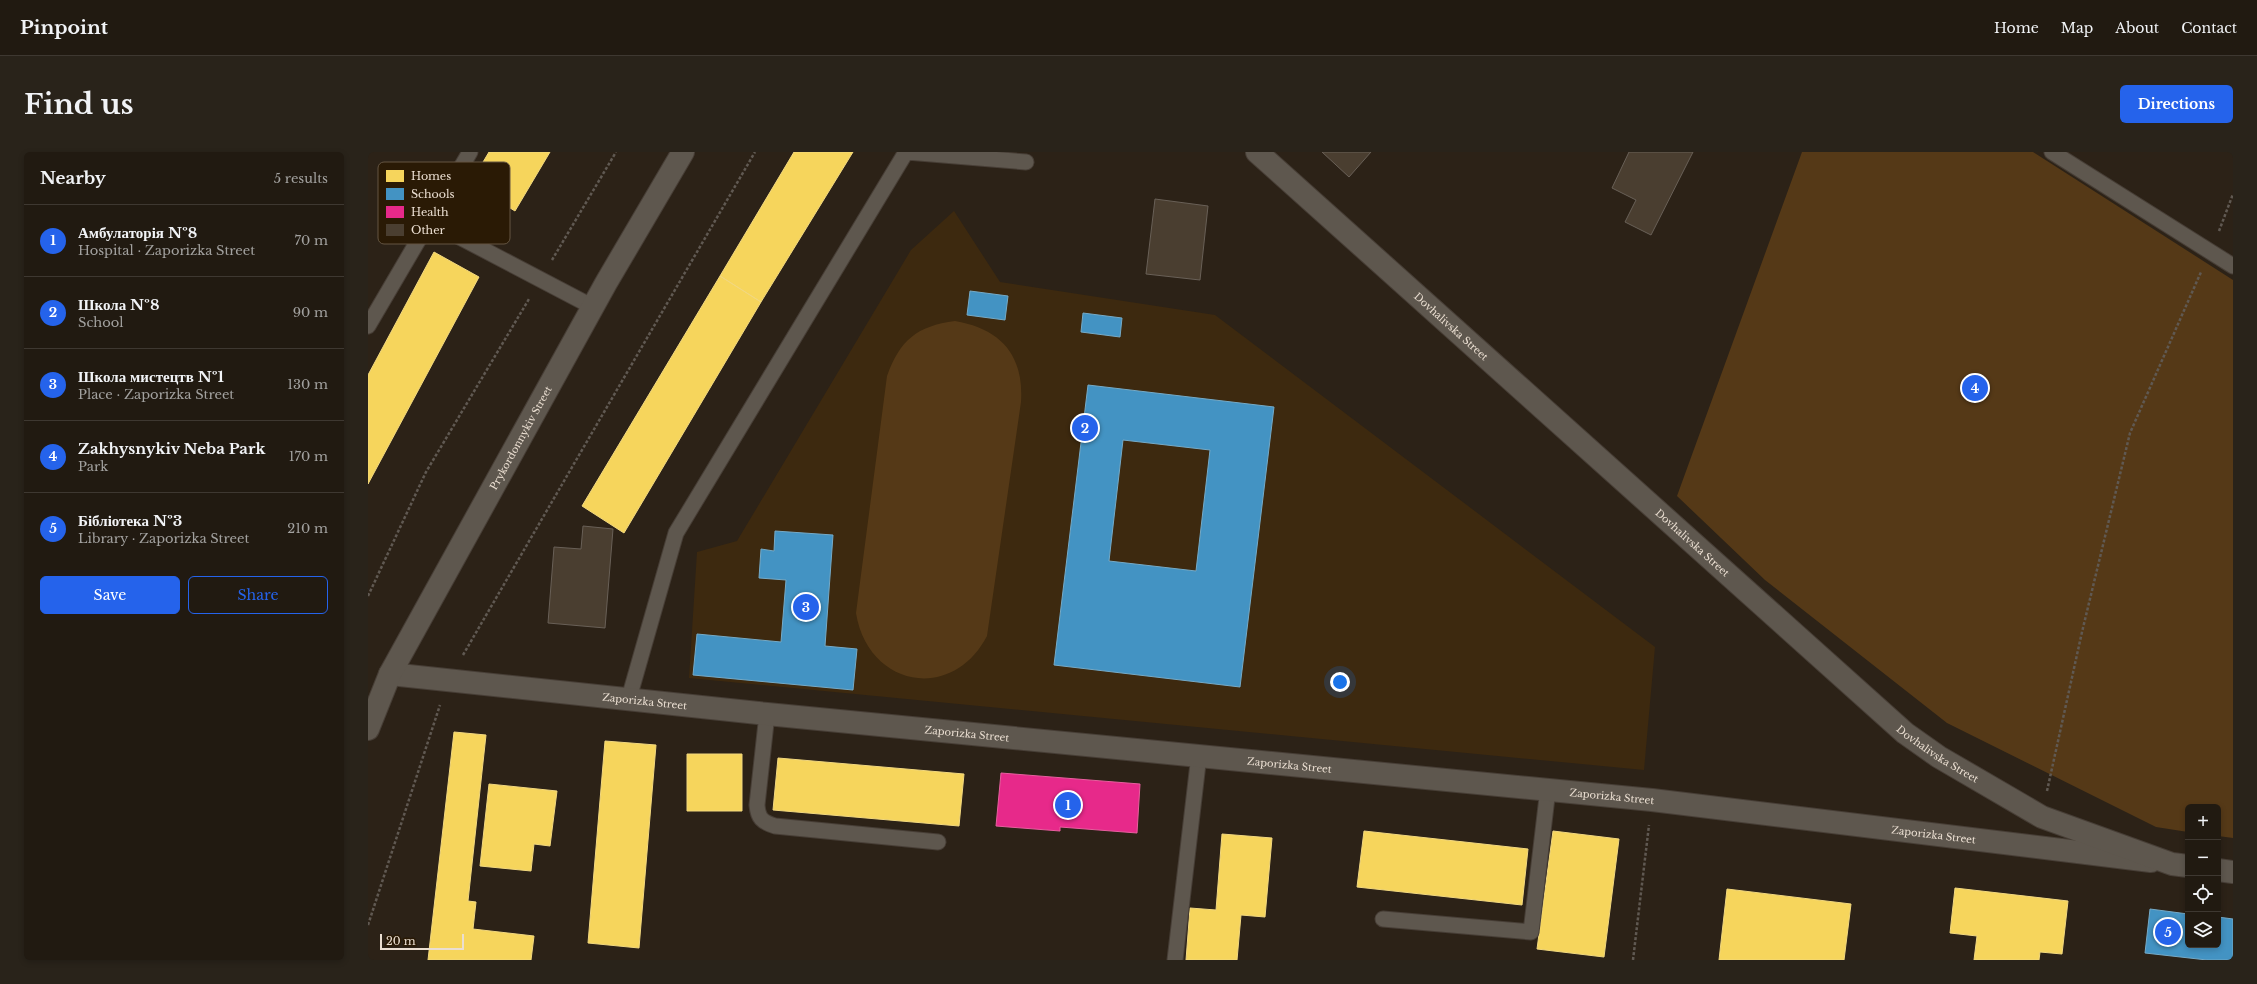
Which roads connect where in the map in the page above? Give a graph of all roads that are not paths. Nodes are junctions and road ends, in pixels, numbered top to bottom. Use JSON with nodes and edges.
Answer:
{"nodes":[{"id":1,"x":470,"y":152,"type":"edge"},
{"id":2,"x":684,"y":152,"type":"edge"},
{"id":3,"x":907,"y":152,"type":"edge"},
{"id":4,"x":1256,"y":152,"type":"edge"},
{"id":5,"x":2052,"y":152,"type":"edge"},
{"id":6,"x":464,"y":162,"type":"edge"},
{"id":7,"x":1026,"y":162,"type":"dead end"},
{"id":8,"x":416,"y":244,"type":"edge"},
{"id":9,"x":474,"y":244,"type":"edge"},
{"id":10,"x":2233,"y":266,"type":"edge"},
{"id":11,"x":593,"y":307,"type":"junction"},
{"id":12,"x":368,"y":326,"type":"edge"},
{"id":13,"x":390,"y":674,"type":"junction"},
{"id":14,"x":629,"y":698,"type":"junction"},
{"id":15,"x":767,"y":714,"type":"junction"},
{"id":16,"x":368,"y":729,"type":"edge"},
{"id":17,"x":1199,"y":755,"type":"junction"},
{"id":18,"x":1548,"y":790,"type":"junction"},
{"id":19,"x":938,"y":842,"type":"dead end"},
{"id":20,"x":2180,"y":865,"type":"edge"},
{"id":21,"x":2221,"y":870,"type":"edge"},
{"id":22,"x":2233,"y":872,"type":"edge"},
{"id":23,"x":1383,"y":918,"type":"dead end"},
{"id":24,"x":1175,"y":960,"type":"edge"}],
"edges":[{"from":1,"to":6,"type":"lane"},
{"from":2,"to":11,"type":"main road","name":"Prykordonnykiv Street"},
{"from":3,"to":7,"type":"lane"},
{"from":3,"to":14,"type":"lane"},
{"from":4,"to":20,"type":"main road","name":"Dovhalivska Street"},
{"from":5,"to":10,"type":"lane"},
{"from":8,"to":12,"type":"lane"},
{"from":9,"to":11,"type":"lane"},
{"from":11,"to":13,"type":"main road","name":"Prykordonnykiv Street"},
{"from":13,"to":14,"type":"main road","name":"Zaporizka Street"},
{"from":13,"to":16,"type":"main road","name":"Prykordonnykiv Street"},
{"from":14,"to":15,"type":"main road","name":"Zaporizka Street"},
{"from":15,"to":17,"type":"main road","name":"Zaporizka Street"},
{"from":15,"to":19,"type":"lane"},
{"from":17,"to":18,"type":"main road","name":"Zaporizka Street"},
{"from":17,"to":24,"type":"lane"},
{"from":18,"to":20,"type":"main road","name":"Zaporizka Street"},
{"from":18,"to":23,"type":"lane"},
{"from":21,"to":22,"type":"main road"}]}
